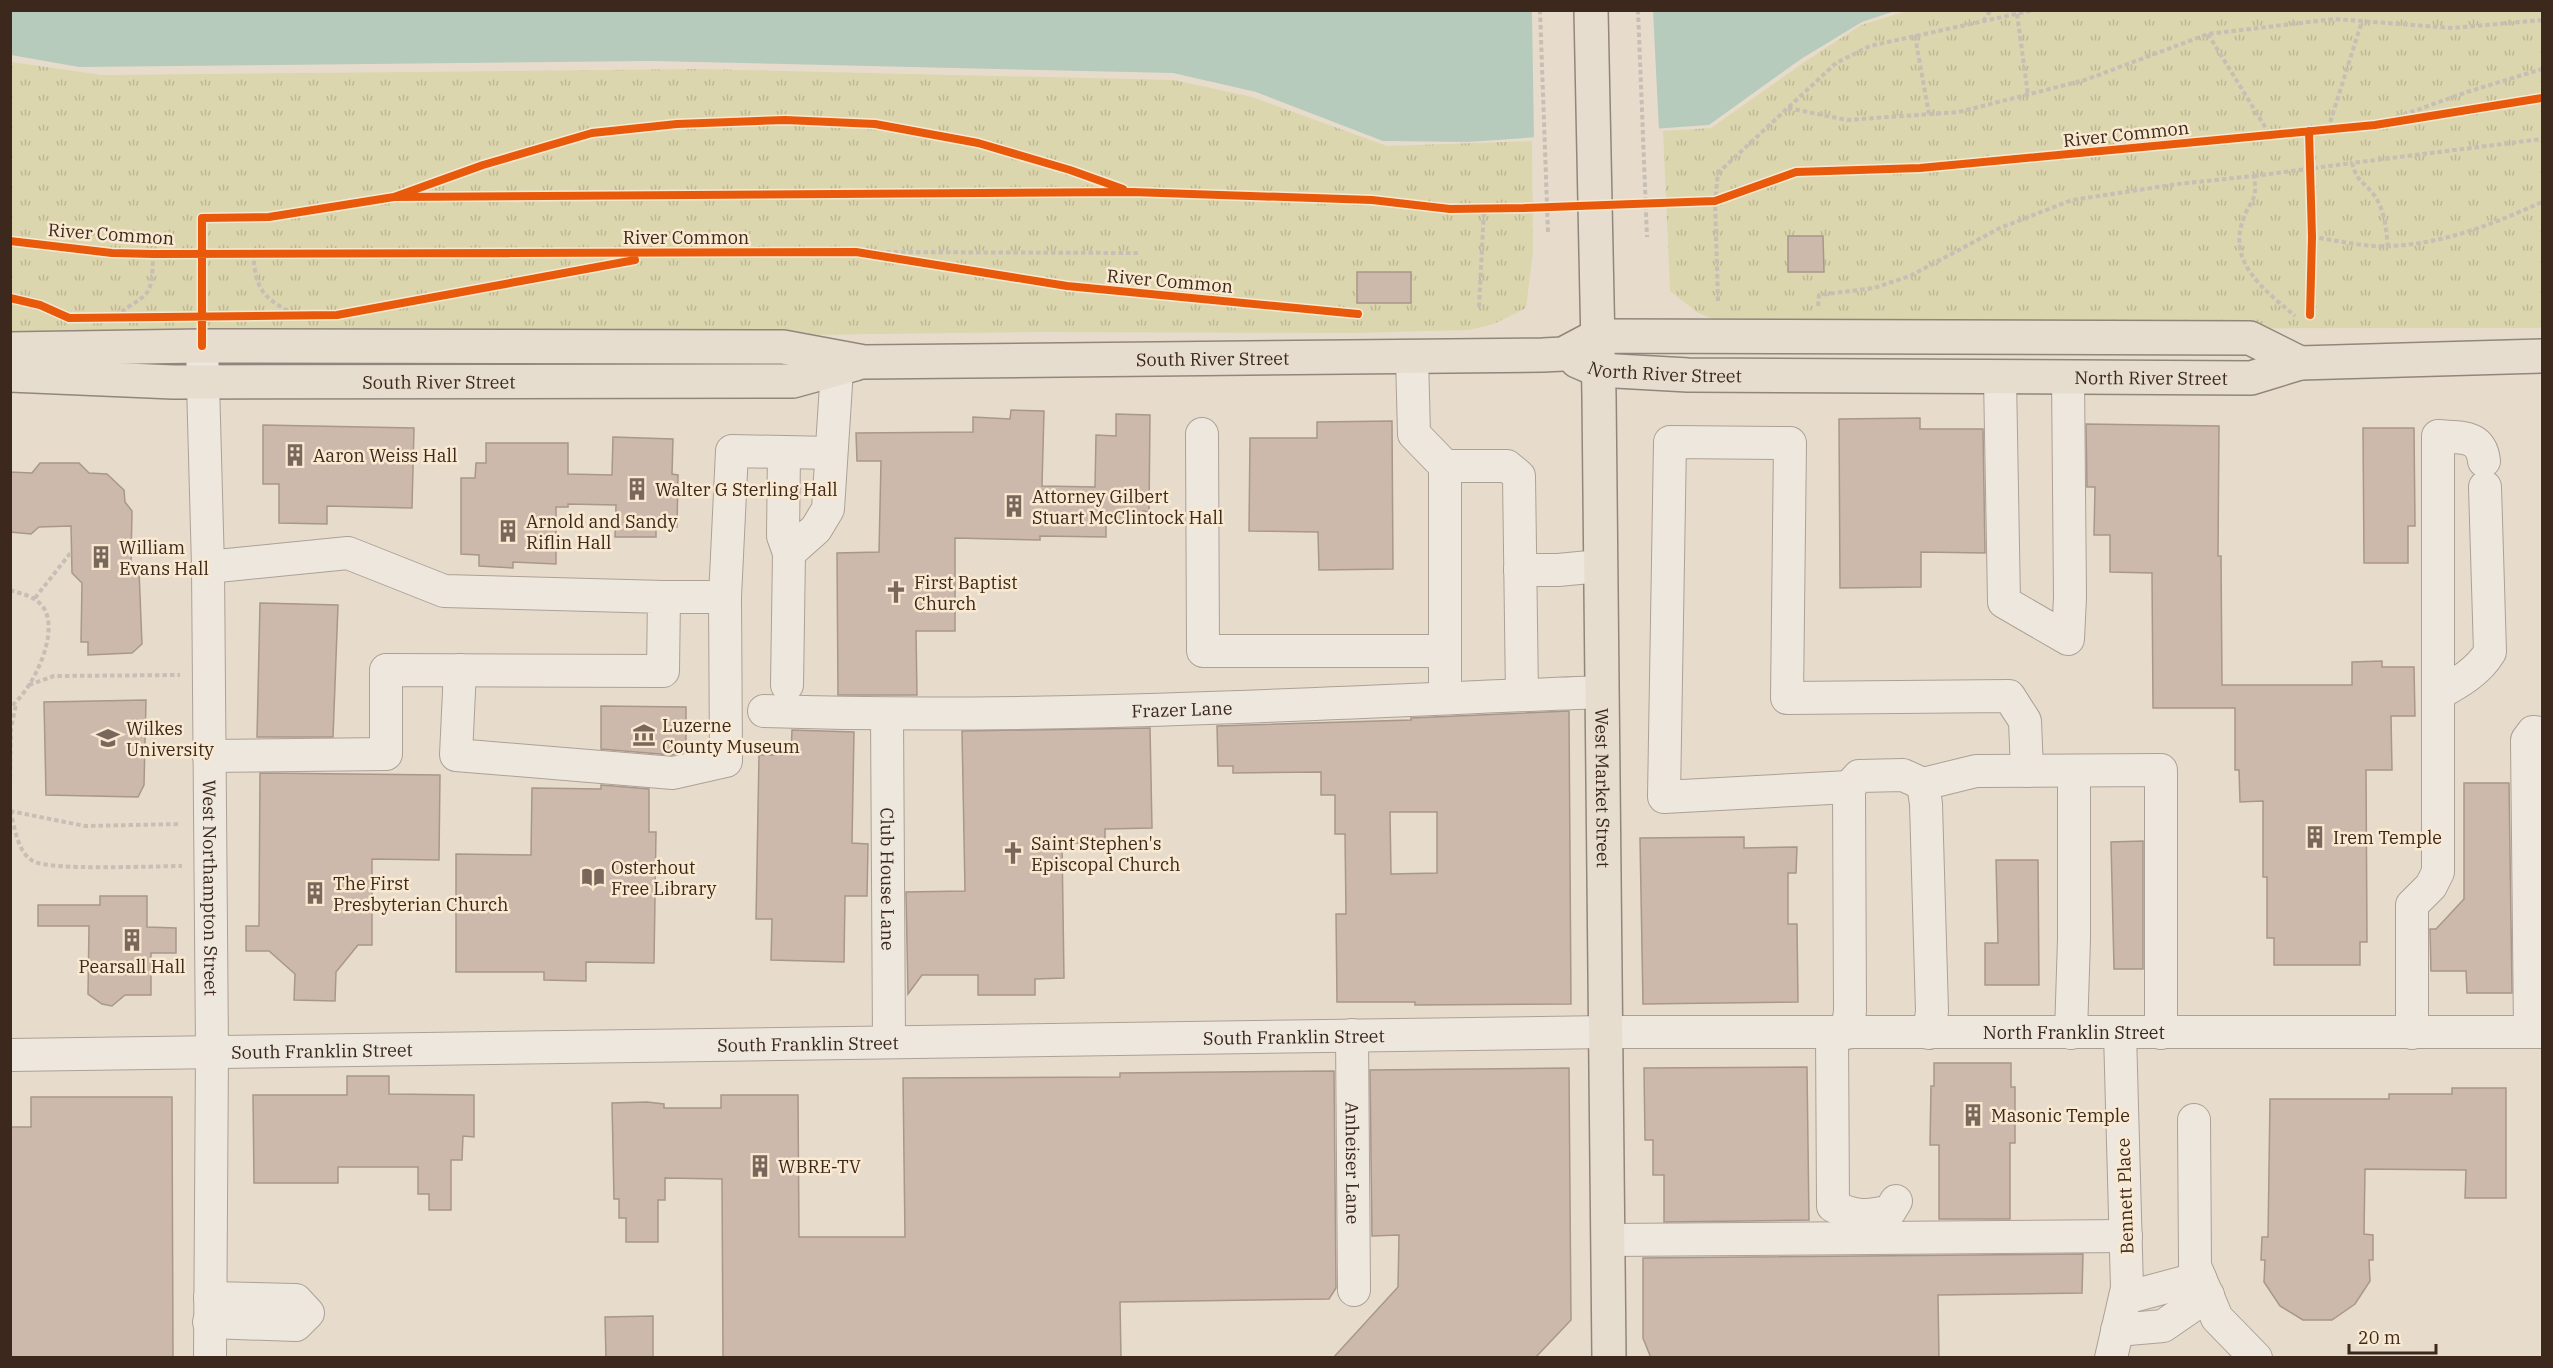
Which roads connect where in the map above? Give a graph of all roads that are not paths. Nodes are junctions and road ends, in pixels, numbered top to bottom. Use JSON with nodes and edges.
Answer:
{"nodes":[{"id":1,"x":1591,"y":10,"type":"edge"},
{"id":2,"x":1597,"y":336,"type":"junction"},
{"id":3,"x":202,"y":346,"type":"junction"},
{"id":4,"x":10,"y":349,"type":"edge"},
{"id":5,"x":1563,"y":354,"type":"junction"},
{"id":6,"x":1412,"y":357,"type":"junction"},
{"id":7,"x":2542,"y":357,"type":"edge"},
{"id":8,"x":2300,"y":363,"type":"junction"},
{"id":9,"x":851,"y":366,"type":"junction"},
{"id":10,"x":1598,"y":370,"type":"junction"},
{"id":11,"x":10,"y":375,"type":"edge"},
{"id":12,"x":2000,"y":377,"type":"junction"},
{"id":13,"x":2068,"y":377,"type":"junction"},
{"id":14,"x":203,"y":382,"type":"junction"},
{"id":15,"x":1202,"y":434,"type":"dead end"},
{"id":16,"x":784,"y":453,"type":"junction"},
{"id":17,"x":831,"y":453,"type":"junction"},
{"id":18,"x":1445,"y":466,"type":"junction"},
{"id":19,"x":789,"y":554,"type":"junction"},
{"id":20,"x":1600,"y":566,"type":"junction"},
{"id":21,"x":208,"y":567,"type":"junction"},
{"id":22,"x":1520,"y":570,"type":"junction"},
{"id":23,"x":664,"y":597,"type":"junction"},
{"id":24,"x":725,"y":597,"type":"junction"},
{"id":25,"x":1445,"y":651,"type":"junction"},
{"id":26,"x":460,"y":670,"type":"junction"},
{"id":27,"x":787,"y":685,"type":"dead end"},
{"id":28,"x":1601,"y":692,"type":"junction"},
{"id":29,"x":2438,"y":694,"type":"junction"},
{"id":30,"x":1522,"y":695,"type":"junction"},
{"id":31,"x":1445,"y":698,"type":"junction"},
{"id":32,"x":764,"y":711,"type":"dead end"},
{"id":33,"x":887,"y":715,"type":"junction"},
{"id":34,"x":2542,"y":733,"type":"edge"},
{"id":35,"x":209,"y":756,"type":"junction"},
{"id":36,"x":2027,"y":771,"type":"junction"},
{"id":37,"x":2074,"y":771,"type":"junction"},
{"id":38,"x":1923,"y":784,"type":"junction"},
{"id":39,"x":1849,"y":788,"type":"junction"},
{"id":40,"x":1606,"y":1032,"type":"junction"},
{"id":41,"x":2536,"y":1032,"type":"edge"},
{"id":42,"x":1839,"y":1033,"type":"junction"},
{"id":43,"x":1929,"y":1033,"type":"junction"},
{"id":44,"x":2071,"y":1033,"type":"junction"},
{"id":45,"x":2120,"y":1033,"type":"junction"},
{"id":46,"x":2161,"y":1033,"type":"junction"},
{"id":47,"x":2412,"y":1033,"type":"junction"},
{"id":48,"x":1352,"y":1035,"type":"junction"},
{"id":49,"x":890,"y":1042,"type":"junction"},
{"id":50,"x":212,"y":1053,"type":"junction"},
{"id":51,"x":10,"y":1055,"type":"edge"},
{"id":52,"x":2194,"y":1120,"type":"dead end"},
{"id":53,"x":1896,"y":1201,"type":"dead end"},
{"id":54,"x":2126,"y":1236,"type":"junction"},
{"id":55,"x":1608,"y":1240,"type":"junction"},
{"id":56,"x":2204,"y":1287,"type":"junction"},
{"id":57,"x":1354,"y":1290,"type":"dead end"},
{"id":58,"x":2125,"y":1298,"type":"junction"},
{"id":59,"x":2114,"y":1344,"type":"edge"},
{"id":60,"x":210,"y":1358,"type":"edge"},
{"id":61,"x":1609,"y":1358,"type":"edge"},
{"id":62,"x":2256,"y":1358,"type":"edge"}],
"edges":[{"from":1,"to":2,"type":"main road","name":"West Market Street"},
{"from":2,"to":5,"type":"main road","name":"North River Street"},
{"from":2,"to":8,"type":"main road","name":"North River Street"},
{"from":2,"to":10,"type":"main road","name":"West Market Street"},
{"from":3,"to":4,"type":"main road","name":"South River Street"},
{"from":3,"to":9,"type":"main road","name":"South River Street"},
{"from":3,"to":14,"type":"street","name":"West Northampton Street"},
{"from":5,"to":6,"type":"main road","name":"South River Street"},
{"from":5,"to":10,"type":"main road","name":"North River Street"},
{"from":6,"to":9,"type":"main road","name":"South River Street"},
{"from":6,"to":18,"type":"street"},
{"from":7,"to":8,"type":"main road","name":"North River Street"},
{"from":8,"to":13,"type":"main road","name":"North River Street"},
{"from":9,"to":14,"type":"main road","name":"South River Street"},
{"from":9,"to":17,"type":"street"},
{"from":10,"to":12,"type":"main road","name":"North River Street"},
{"from":10,"to":20,"type":"main road","name":"West Market Street"},
{"from":11,"to":14,"type":"main road","name":"South River Street"},
{"from":12,"to":13,"type":"main road","name":"North River Street"},
{"from":12,"to":13,"type":"street"},
{"from":14,"to":21,"type":"street","name":"West Northampton Street"},
{"from":15,"to":25,"type":"street"},
{"from":16,"to":17,"type":"street"},
{"from":16,"to":19,"type":"street"},
{"from":16,"to":24,"type":"street"},
{"from":17,"to":19,"type":"street"},
{"from":18,"to":22,"type":"street"},
{"from":18,"to":25,"type":"street"},
{"from":19,"to":27,"type":"street"},
{"from":20,"to":22,"type":"street"},
{"from":20,"to":28,"type":"main road","name":"West Market Street"},
{"from":21,"to":23,"type":"street"},
{"from":21,"to":35,"type":"street","name":"West Northampton Street"},
{"from":22,"to":30,"type":"street"},
{"from":23,"to":24,"type":"street"},
{"from":23,"to":26,"type":"street"},
{"from":24,"to":26,"type":"street"},
{"from":25,"to":31,"type":"street"},
{"from":26,"to":35,"type":"street"},
{"from":28,"to":30,"type":"street","name":"Frazer Lane"},
{"from":28,"to":40,"type":"main road","name":"West Market Street"},
{"from":29,"to":29,"type":"street"},
{"from":29,"to":47,"type":"street"},
{"from":30,"to":31,"type":"street","name":"Frazer Lane"},
{"from":31,"to":33,"type":"street","name":"Frazer Lane"},
{"from":32,"to":33,"type":"street","name":"Frazer Lane"},
{"from":33,"to":49,"type":"street","name":"Club House Lane"},
{"from":34,"to":41,"type":"street"},
{"from":35,"to":50,"type":"street","name":"West Northampton Street"},
{"from":36,"to":37,"type":"street"},
{"from":36,"to":38,"type":"street"},
{"from":36,"to":39,"type":"street"},
{"from":37,"to":44,"type":"street"},
{"from":37,"to":46,"type":"street"},
{"from":38,"to":39,"type":"street"},
{"from":38,"to":43,"type":"street"},
{"from":39,"to":42,"type":"street"},
{"from":40,"to":42,"type":"street","name":"North Franklin Street"},
{"from":40,"to":48,"type":"street","name":"South Franklin Street"},
{"from":40,"to":55,"type":"main road","name":"West Market Street"},
{"from":41,"to":47,"type":"street","name":"North Franklin Street"},
{"from":42,"to":43,"type":"street","name":"North Franklin Street"},
{"from":42,"to":53,"type":"street"},
{"from":43,"to":44,"type":"street","name":"North Franklin Street"},
{"from":44,"to":45,"type":"street","name":"North Franklin Street"},
{"from":45,"to":46,"type":"street","name":"North Franklin Street"},
{"from":45,"to":54,"type":"street","name":"Bennett Place"},
{"from":46,"to":47,"type":"street","name":"North Franklin Street"},
{"from":48,"to":49,"type":"street","name":"South Franklin Street"},
{"from":48,"to":57,"type":"street","name":"Anheiser Lane"},
{"from":49,"to":50,"type":"street","name":"South Franklin Street"},
{"from":50,"to":51,"type":"street","name":"South Franklin Street"},
{"from":50,"to":60,"type":"street","name":"West Northampton Street"},
{"from":52,"to":56,"type":"street"},
{"from":54,"to":55,"type":"street"},
{"from":54,"to":58,"type":"street","name":"Bennett Place"},
{"from":55,"to":61,"type":"main road","name":"West Market Street"},
{"from":56,"to":58,"type":"street"},
{"from":56,"to":59,"type":"street"},
{"from":56,"to":62,"type":"street"},
{"from":58,"to":59,"type":"street","name":"Bennett Place"}]}
